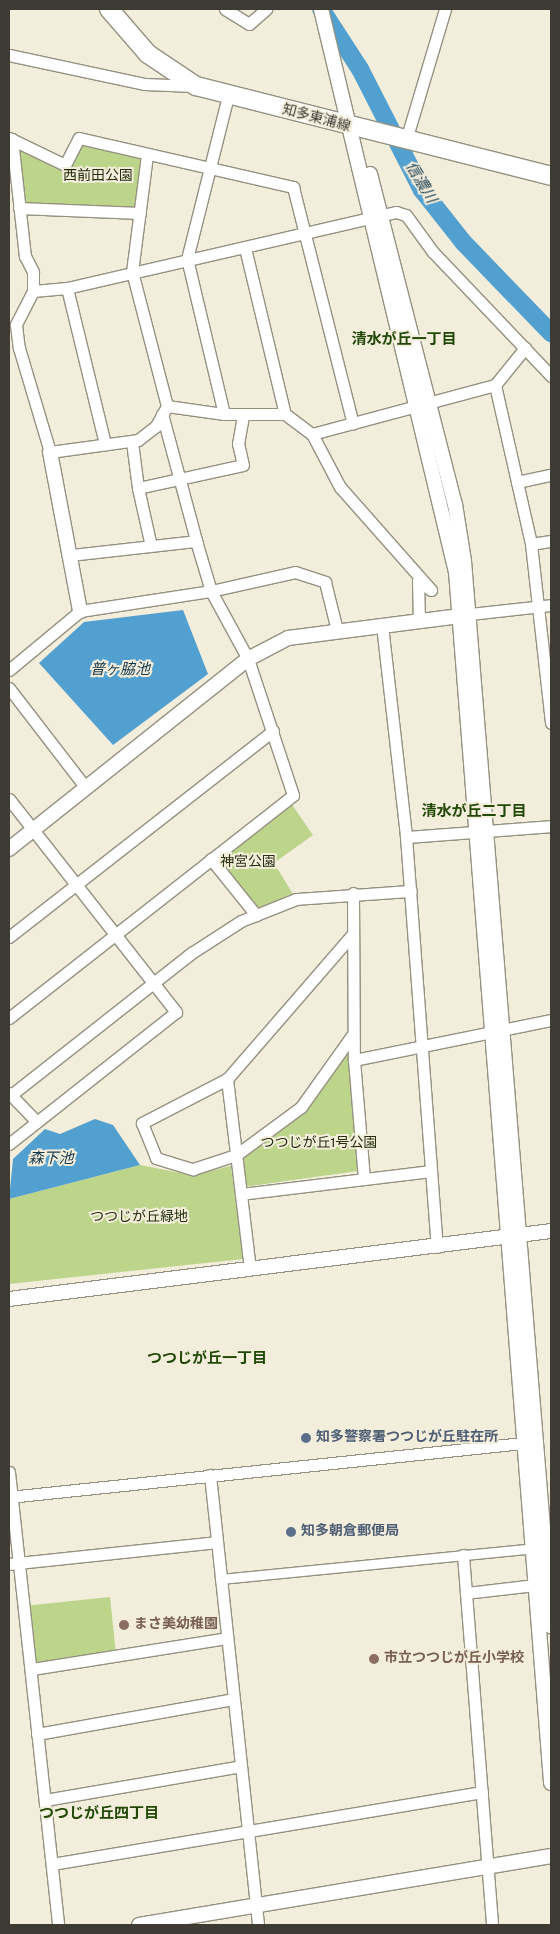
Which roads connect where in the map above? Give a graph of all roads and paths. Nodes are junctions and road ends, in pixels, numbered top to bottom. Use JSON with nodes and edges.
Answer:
{"nodes":[{"id":1,"x":109,"y":9,"type":"edge"},
{"id":2,"x":225,"y":9,"type":"edge"},
{"id":3,"x":266,"y":9,"type":"edge"},
{"id":4,"x":321,"y":9,"type":"edge"},
{"id":5,"x":445,"y":9,"type":"edge"},
{"id":6,"x":9,"y":55,"type":"edge"},
{"id":7,"x":196,"y":86,"type":"junction"},
{"id":8,"x":228,"y":96,"type":"junction"},
{"id":9,"x":354,"y":129,"type":"junction"},
{"id":10,"x":10,"y":139,"type":"edge"},
{"id":11,"x":406,"y":140,"type":"junction"},
{"id":12,"x":147,"y":155,"type":"junction"},
{"id":13,"x":208,"y":170,"type":"junction"},
{"id":14,"x":551,"y":176,"type":"edge"},
{"id":15,"x":19,"y":208,"type":"junction"},
{"id":16,"x":140,"y":213,"type":"junction"},
{"id":17,"x":377,"y":217,"type":"junction"},
{"id":18,"x":305,"y":236,"type":"junction"},
{"id":19,"x":245,"y":248,"type":"junction"},
{"id":20,"x":188,"y":260,"type":"junction"},
{"id":21,"x":132,"y":272,"type":"junction"},
{"id":22,"x":67,"y":288,"type":"junction"},
{"id":23,"x":33,"y":291,"type":"junction"},
{"id":24,"x":525,"y":348,"type":"junction"},
{"id":25,"x":551,"y":376,"type":"edge"},
{"id":26,"x":495,"y":385,"type":"junction"},
{"id":27,"x":425,"y":405,"type":"junction"},
{"id":28,"x":165,"y":410,"type":"junction"},
{"id":29,"x":224,"y":414,"type":"junction"},
{"id":30,"x":285,"y":414,"type":"junction"},
{"id":31,"x":243,"y":415,"type":"junction"},
{"id":32,"x":352,"y":424,"type":"junction"},
{"id":33,"x":312,"y":434,"type":"junction"},
{"id":34,"x":132,"y":442,"type":"junction"},
{"id":35,"x":105,"y":444,"type":"junction"},
{"id":36,"x":50,"y":452,"type":"junction"},
{"id":37,"x":551,"y":475,"type":"edge"},
{"id":38,"x":180,"y":478,"type":"junction"},
{"id":39,"x":517,"y":482,"type":"junction"},
{"id":40,"x":138,"y":488,"type":"junction"},
{"id":41,"x":551,"y":541,"type":"edge"},
{"id":42,"x":197,"y":544,"type":"junction"},
{"id":43,"x":531,"y":544,"type":"junction"},
{"id":44,"x":151,"y":546,"type":"junction"},
{"id":45,"x":71,"y":555,"type":"junction"},
{"id":46,"x":211,"y":591,"type":"junction"},
{"id":47,"x":551,"y":605,"type":"edge"},
{"id":48,"x":539,"y":606,"type":"junction"},
{"id":49,"x":80,"y":611,"type":"junction"},
{"id":50,"x":465,"y":615,"type":"junction"},
{"id":51,"x":419,"y":622,"type":"junction"},
{"id":52,"x":382,"y":625,"type":"junction"},
{"id":53,"x":337,"y":630,"type":"junction"},
{"id":54,"x":248,"y":659,"type":"junction"},
{"id":55,"x":9,"y":670,"type":"edge"},
{"id":56,"x":549,"y":683,"type":"edge"},
{"id":57,"x":9,"y":688,"type":"edge"},
{"id":58,"x":551,"y":723,"type":"edge"},
{"id":59,"x":273,"y":731,"type":"junction"},
{"id":60,"x":86,"y":788,"type":"junction"},
{"id":61,"x":9,"y":799,"type":"edge"},
{"id":62,"x":551,"y":826,"type":"edge"},
{"id":63,"x":482,"y":829,"type":"junction"},
{"id":64,"x":33,"y":830,"type":"junction"},
{"id":65,"x":406,"y":837,"type":"junction"},
{"id":66,"x":9,"y":849,"type":"edge"},
{"id":67,"x":211,"y":859,"type":"junction"},
{"id":68,"x":75,"y":884,"type":"junction"},
{"id":69,"x":411,"y":891,"type":"junction"},
{"id":70,"x":353,"y":893,"type":"junction"},
{"id":71,"x":256,"y":915,"type":"junction"},
{"id":72,"x":114,"y":935,"type":"junction"},
{"id":73,"x":351,"y":936,"type":"junction"},
{"id":74,"x":9,"y":937,"type":"edge"},
{"id":75,"x":155,"y":984,"type":"junction"},
{"id":76,"x":9,"y":1018,"type":"edge"},
{"id":77,"x":551,"y":1020,"type":"edge"},
{"id":78,"x":498,"y":1027,"type":"junction"},
{"id":79,"x":353,"y":1034,"type":"junction"},
{"id":80,"x":421,"y":1046,"type":"junction"},
{"id":81,"x":354,"y":1060,"type":"junction"},
{"id":82,"x":227,"y":1080,"type":"junction"},
{"id":83,"x":10,"y":1094,"type":"edge"},
{"id":84,"x":37,"y":1122,"type":"junction"},
{"id":85,"x":9,"y":1144,"type":"edge"},
{"id":86,"x":236,"y":1155,"type":"junction"},
{"id":87,"x":430,"y":1171,"type":"junction"},
{"id":88,"x":364,"y":1178,"type":"junction"},
{"id":89,"x":241,"y":1194,"type":"junction"},
{"id":90,"x":551,"y":1231,"type":"edge"},
{"id":91,"x":514,"y":1236,"type":"junction"},
{"id":92,"x":437,"y":1247,"type":"junction"},
{"id":93,"x":250,"y":1268,"type":"junction"},
{"id":94,"x":9,"y":1299,"type":"edge"},
{"id":95,"x":530,"y":1442,"type":"junction"},
{"id":96,"x":9,"y":1472,"type":"edge"},
{"id":97,"x":210,"y":1476,"type":"junction"},
{"id":98,"x":10,"y":1497,"type":"edge"},
{"id":99,"x":217,"y":1542,"type":"junction"},
{"id":100,"x":543,"y":1547,"type":"edge"},
{"id":101,"x":463,"y":1555,"type":"junction"},
{"id":102,"x":14,"y":1563,"type":"edge"},
{"id":103,"x":220,"y":1579,"type":"junction"},
{"id":104,"x":545,"y":1584,"type":"edge"},
{"id":105,"x":466,"y":1593,"type":"junction"},
{"id":106,"x":551,"y":1626,"type":"edge"},
{"id":107,"x":227,"y":1638,"type":"junction"},
{"id":108,"x":32,"y":1669,"type":"junction"},
{"id":109,"x":234,"y":1699,"type":"junction"},
{"id":110,"x":37,"y":1734,"type":"junction"},
{"id":111,"x":241,"y":1766,"type":"junction"},
{"id":112,"x":551,"y":1783,"type":"edge"},
{"id":113,"x":482,"y":1792,"type":"junction"},
{"id":114,"x":45,"y":1800,"type":"junction"},
{"id":115,"x":247,"y":1832,"type":"junction"},
{"id":116,"x":551,"y":1856,"type":"edge"},
{"id":117,"x":52,"y":1864,"type":"junction"},
{"id":118,"x":488,"y":1866,"type":"junction"},
{"id":119,"x":256,"y":1905,"type":"junction"},
{"id":120,"x":58,"y":1925,"type":"edge"},
{"id":121,"x":139,"y":1925,"type":"edge"},
{"id":122,"x":258,"y":1925,"type":"edge"},
{"id":123,"x":492,"y":1925,"type":"edge"}],
"edges":[{"from":1,"to":7,"type":"main road","name":"知多東浦線"},
{"from":2,"to":3,"type":"street"},
{"from":4,"to":9,"type":"street"},
{"from":5,"to":11,"type":"street"},
{"from":6,"to":7,"type":"street"},
{"from":7,"to":8,"type":"main road","name":"知多東浦線"},
{"from":8,"to":9,"type":"main road","name":"知多東浦線"},
{"from":8,"to":13,"type":"street"},
{"from":9,"to":11,"type":"main road","name":"知多東浦線"},
{"from":9,"to":17,"type":"street"},
{"from":10,"to":12,"type":"street"},
{"from":10,"to":15,"type":"street"},
{"from":11,"to":14,"type":"main road","name":"知多東浦線"},
{"from":12,"to":13,"type":"street"},
{"from":12,"to":16,"type":"street"},
{"from":13,"to":18,"type":"street"},
{"from":13,"to":20,"type":"street"},
{"from":15,"to":16,"type":"street"},
{"from":15,"to":23,"type":"street"},
{"from":16,"to":21,"type":"street"},
{"from":17,"to":18,"type":"street"},
{"from":17,"to":24,"type":"street"},
{"from":17,"to":27,"type":"street"},
{"from":18,"to":19,"type":"street"},
{"from":18,"to":32,"type":"street"},
{"from":19,"to":20,"type":"street"},
{"from":19,"to":30,"type":"street"},
{"from":20,"to":21,"type":"street"},
{"from":20,"to":29,"type":"street"},
{"from":21,"to":22,"type":"street"},
{"from":21,"to":28,"type":"street"},
{"from":22,"to":23,"type":"street"},
{"from":22,"to":35,"type":"street"},
{"from":23,"to":36,"type":"street"},
{"from":24,"to":25,"type":"street"},
{"from":24,"to":26,"type":"street"},
{"from":26,"to":27,"type":"street"},
{"from":26,"to":39,"type":"street"},
{"from":27,"to":32,"type":"street"},
{"from":27,"to":50,"type":"street"},
{"from":28,"to":29,"type":"street"},
{"from":28,"to":34,"type":"street"},
{"from":28,"to":38,"type":"street"},
{"from":29,"to":31,"type":"street"},
{"from":30,"to":31,"type":"street"},
{"from":30,"to":33,"type":"street"},
{"from":31,"to":38,"type":"street"},
{"from":32,"to":33,"type":"street"},
{"from":33,"to":51,"type":"street"},
{"from":34,"to":35,"type":"street"},
{"from":34,"to":40,"type":"street"},
{"from":35,"to":36,"type":"street"},
{"from":36,"to":45,"type":"street"},
{"from":37,"to":39,"type":"street"},
{"from":38,"to":40,"type":"street"},
{"from":38,"to":42,"type":"street"},
{"from":39,"to":43,"type":"street"},
{"from":40,"to":44,"type":"street"},
{"from":41,"to":43,"type":"street"},
{"from":42,"to":44,"type":"street"},
{"from":42,"to":46,"type":"street"},
{"from":43,"to":48,"type":"street"},
{"from":44,"to":45,"type":"street"},
{"from":45,"to":49,"type":"street"},
{"from":46,"to":49,"type":"street"},
{"from":46,"to":53,"type":"street"},
{"from":46,"to":54,"type":"street"},
{"from":47,"to":48,"type":"street"},
{"from":48,"to":50,"type":"street"},
{"from":48,"to":56,"type":"street"},
{"from":49,"to":55,"type":"street"},
{"from":50,"to":51,"type":"street"},
{"from":50,"to":63,"type":"street"},
{"from":51,"to":52,"type":"street"},
{"from":52,"to":53,"type":"street"},
{"from":52,"to":65,"type":"street"},
{"from":53,"to":54,"type":"street"},
{"from":54,"to":59,"type":"street"},
{"from":54,"to":60,"type":"street"},
{"from":56,"to":58,"type":"street"},
{"from":57,"to":60,"type":"street"},
{"from":59,"to":67,"type":"street"},
{"from":59,"to":68,"type":"street"},
{"from":60,"to":64,"type":"street"},
{"from":61,"to":64,"type":"street"},
{"from":62,"to":63,"type":"street"},
{"from":63,"to":65,"type":"street"},
{"from":63,"to":78,"type":"street"},
{"from":64,"to":66,"type":"street"},
{"from":64,"to":68,"type":"street"},
{"from":65,"to":69,"type":"street"},
{"from":67,"to":71,"type":"street"},
{"from":67,"to":72,"type":"street"},
{"from":68,"to":72,"type":"street"},
{"from":68,"to":74,"type":"street"},
{"from":69,"to":70,"type":"street"},
{"from":69,"to":80,"type":"street"},
{"from":70,"to":71,"type":"street"},
{"from":70,"to":73,"type":"street"},
{"from":71,"to":75,"type":"street"},
{"from":72,"to":75,"type":"street"},
{"from":72,"to":76,"type":"street"},
{"from":73,"to":79,"type":"street"},
{"from":73,"to":82,"type":"street"},
{"from":75,"to":83,"type":"street"},
{"from":75,"to":84,"type":"street"},
{"from":77,"to":78,"type":"street"},
{"from":78,"to":80,"type":"street"},
{"from":78,"to":91,"type":"street"},
{"from":79,"to":81,"type":"street"},
{"from":79,"to":86,"type":"street"},
{"from":80,"to":81,"type":"street"},
{"from":80,"to":87,"type":"street"},
{"from":81,"to":88,"type":"street"},
{"from":82,"to":86,"type":"street"},
{"from":82,"to":86,"type":"street"},
{"from":83,"to":84,"type":"street"},
{"from":84,"to":85,"type":"street"},
{"from":86,"to":89,"type":"street"},
{"from":87,"to":88,"type":"street"},
{"from":87,"to":92,"type":"street"},
{"from":88,"to":89,"type":"street"},
{"from":89,"to":93,"type":"street"},
{"from":90,"to":91,"type":"street"},
{"from":91,"to":92,"type":"street"},
{"from":91,"to":95,"type":"street"},
{"from":92,"to":93,"type":"street"},
{"from":93,"to":94,"type":"street"},
{"from":95,"to":97,"type":"street"},
{"from":95,"to":100,"type":"street"},
{"from":96,"to":98,"type":"street"},
{"from":97,"to":98,"type":"street"},
{"from":97,"to":99,"type":"street"},
{"from":98,"to":102,"type":"street"},
{"from":99,"to":102,"type":"street"},
{"from":99,"to":103,"type":"street"},
{"from":100,"to":101,"type":"street"},
{"from":100,"to":104,"type":"street"},
{"from":101,"to":103,"type":"street"},
{"from":101,"to":105,"type":"street"},
{"from":102,"to":108,"type":"street"},
{"from":103,"to":107,"type":"street"},
{"from":104,"to":105,"type":"street"},
{"from":104,"to":106,"type":"street"},
{"from":104,"to":112,"type":"street"},
{"from":105,"to":113,"type":"street"},
{"from":107,"to":108,"type":"street"},
{"from":107,"to":109,"type":"street"},
{"from":108,"to":110,"type":"street"},
{"from":109,"to":110,"type":"street"},
{"from":109,"to":111,"type":"street"},
{"from":110,"to":114,"type":"street"},
{"from":111,"to":114,"type":"street"},
{"from":111,"to":115,"type":"street"},
{"from":113,"to":115,"type":"street"},
{"from":113,"to":118,"type":"street"},
{"from":114,"to":117,"type":"street"},
{"from":115,"to":117,"type":"street"},
{"from":115,"to":119,"type":"street"},
{"from":116,"to":118,"type":"street"},
{"from":117,"to":120,"type":"street"},
{"from":118,"to":119,"type":"street"},
{"from":118,"to":123,"type":"street"},
{"from":119,"to":121,"type":"street"},
{"from":119,"to":122,"type":"street"}]}
